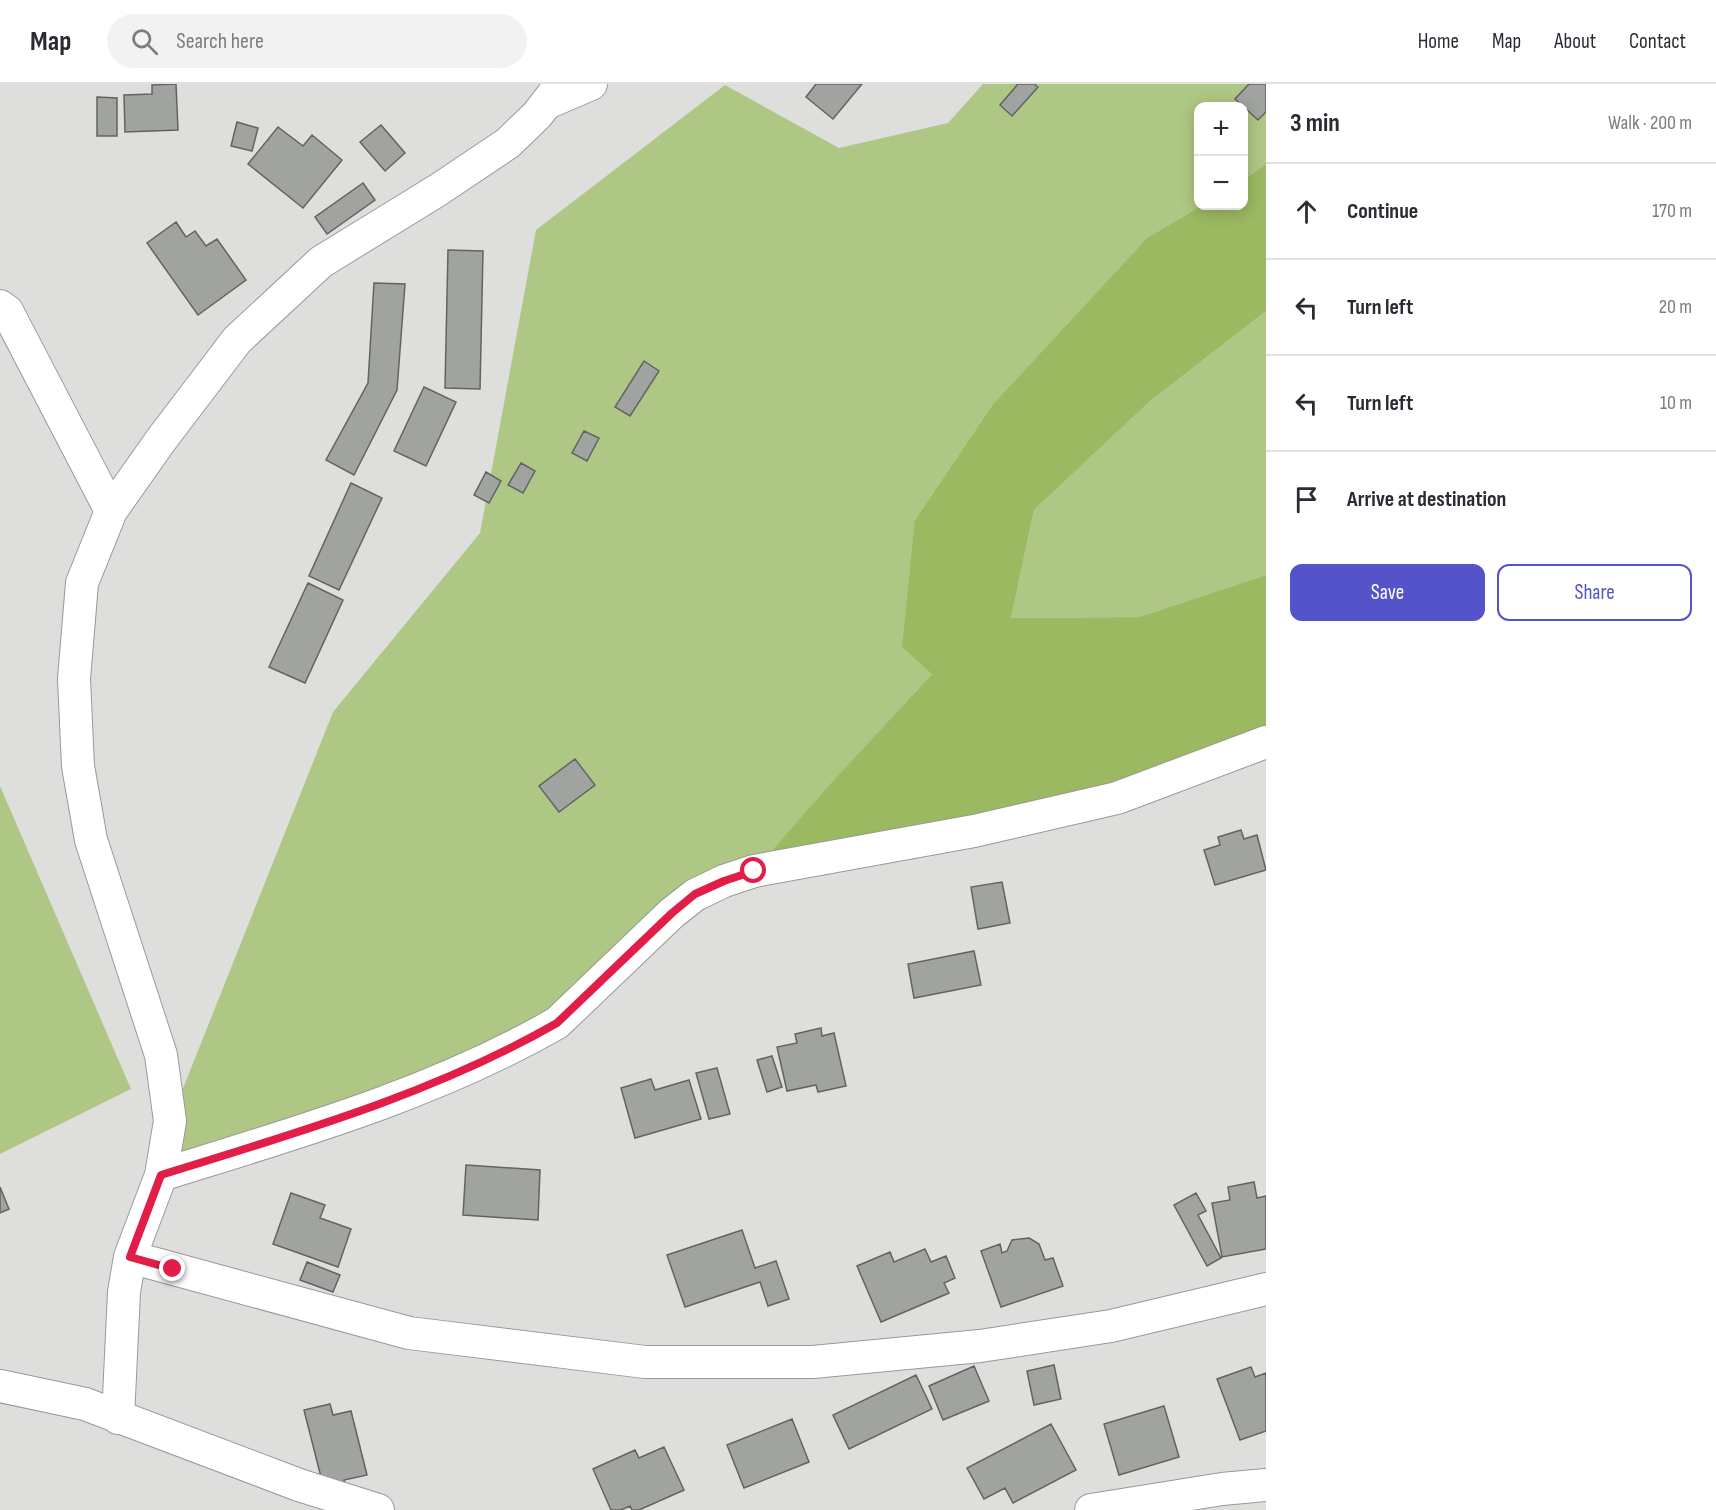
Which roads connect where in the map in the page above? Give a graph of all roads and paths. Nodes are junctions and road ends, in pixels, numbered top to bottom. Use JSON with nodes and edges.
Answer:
{"nodes":[{"id":1,"x":591,"y":84,"type":"edge"},
{"id":2,"x":554,"y":94,"type":"edge"},
{"id":3,"x":0,"y":306,"type":"edge"},
{"id":4,"x":111,"y":511,"type":"junction"},
{"id":5,"x":1266,"y":742,"type":"edge"},
{"id":6,"x":161,"y":1175,"type":"junction"},
{"id":7,"x":130,"y":1257,"type":"junction"},
{"id":8,"x":1266,"y":1289,"type":"edge"},
{"id":9,"x":0,"y":1386,"type":"edge"},
{"id":10,"x":118,"y":1418,"type":"junction"},
{"id":11,"x":1266,"y":1485,"type":"edge"},
{"id":12,"x":378,"y":1510,"type":"edge"},
{"id":13,"x":1091,"y":1510,"type":"edge"}],
"edges":[{"from":1,"to":2,"type":"street"},
{"from":2,"to":4,"type":"street"},
{"from":3,"to":4,"type":"street"},
{"from":4,"to":6,"type":"street"},
{"from":5,"to":6,"type":"street"},
{"from":6,"to":7,"type":"street"},
{"from":7,"to":8,"type":"street"},
{"from":7,"to":10,"type":"street"},
{"from":9,"to":10,"type":"street"},
{"from":10,"to":12,"type":"street"},
{"from":11,"to":13,"type":"street"}]}
